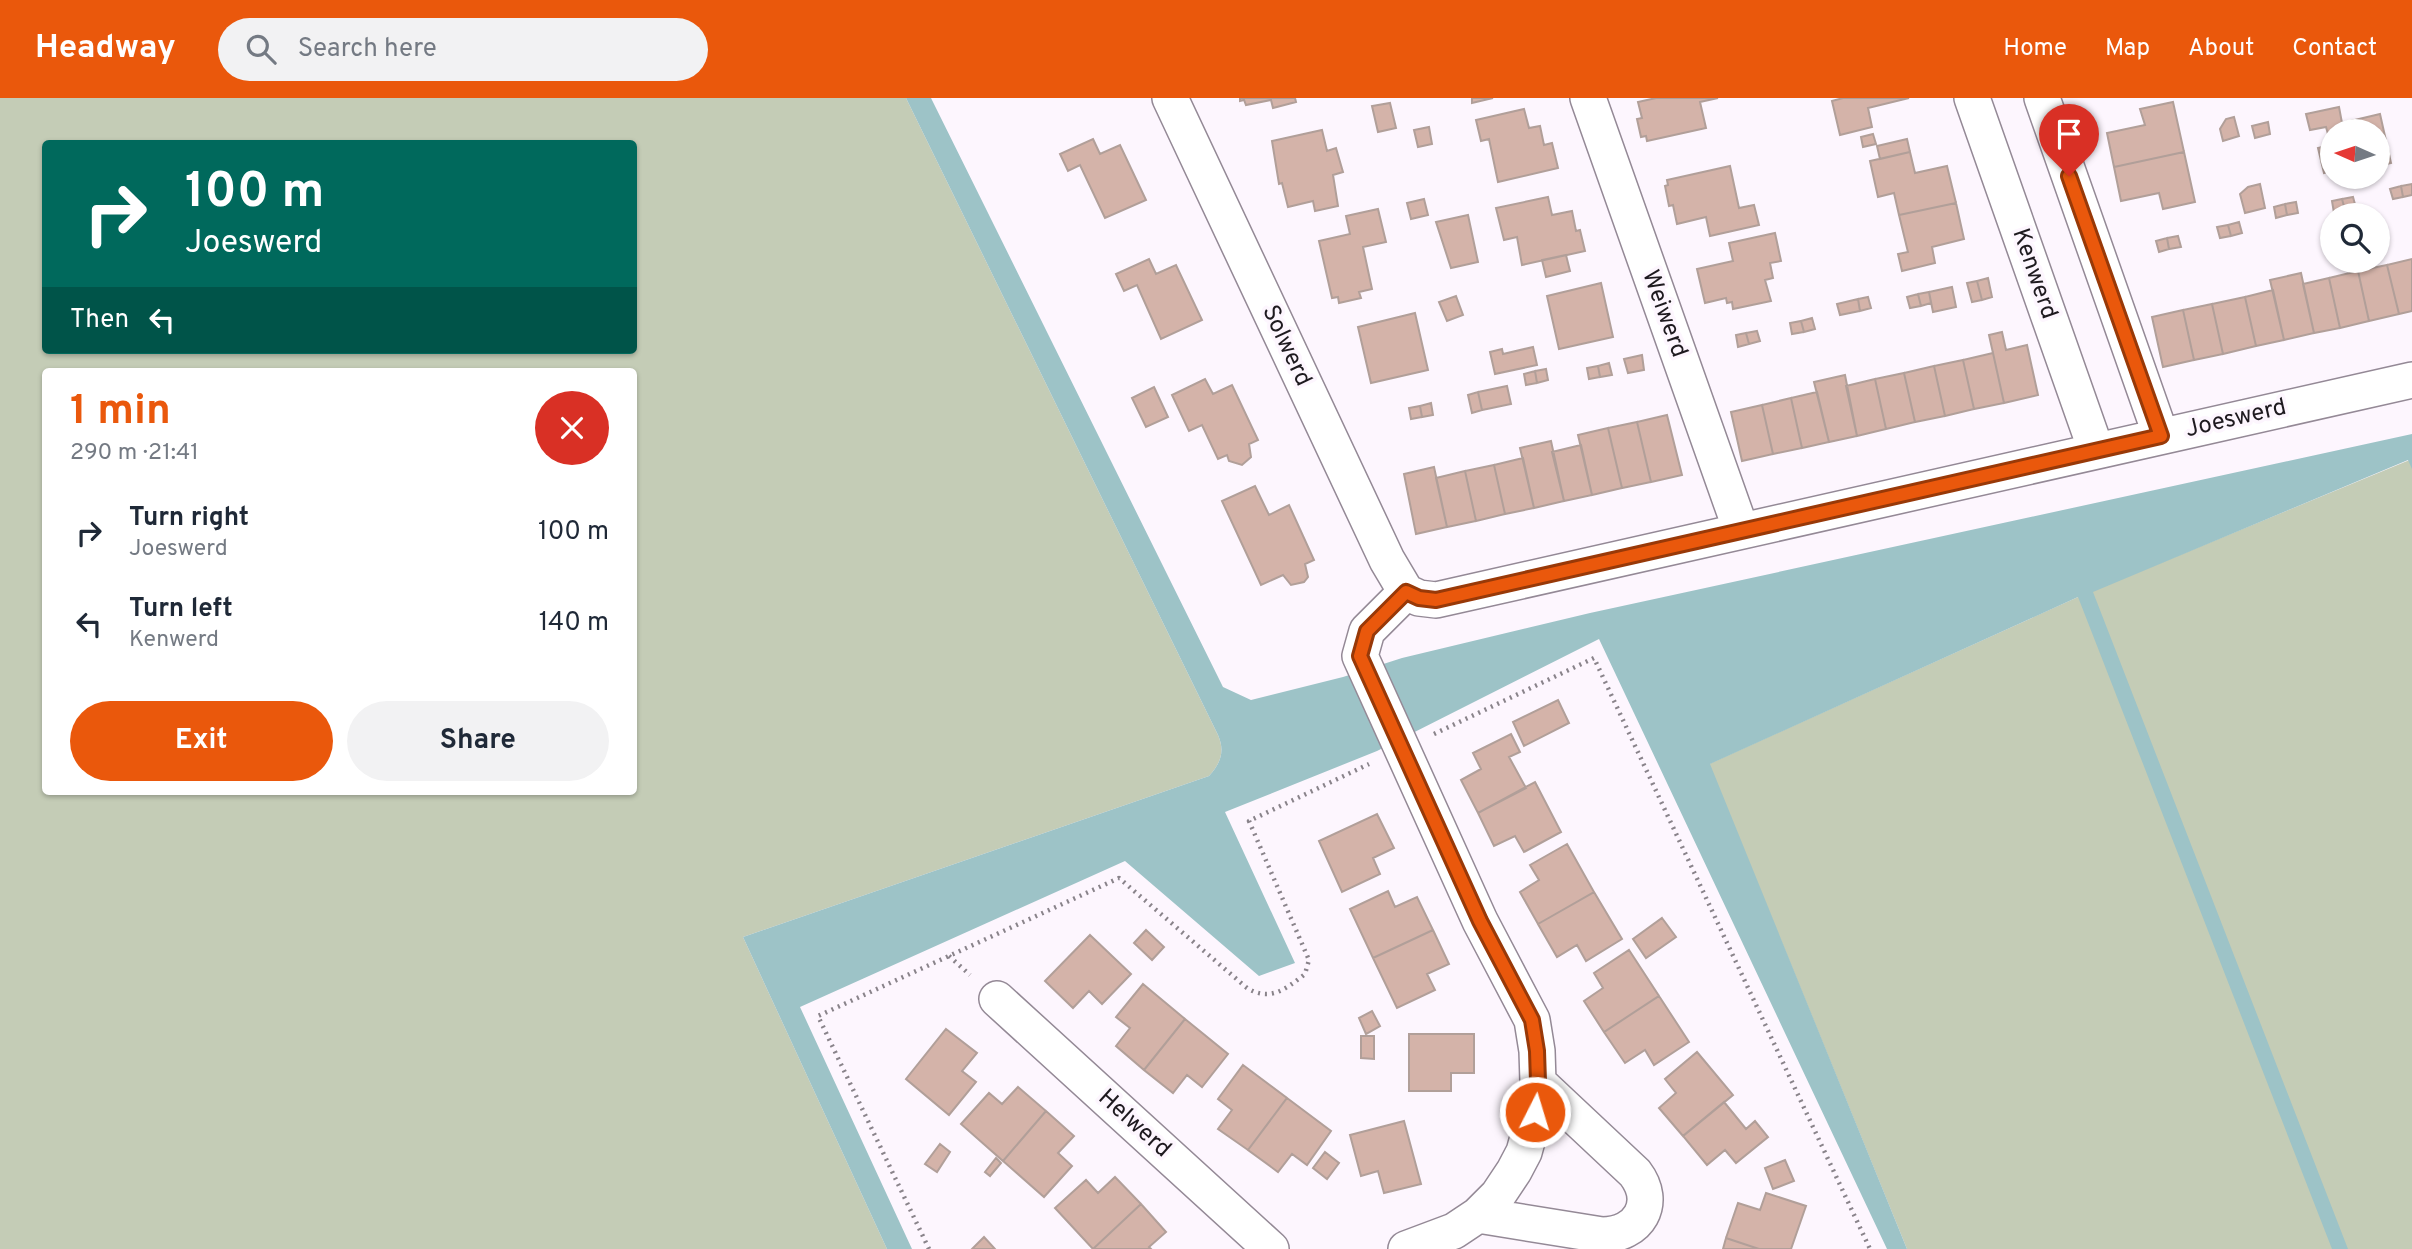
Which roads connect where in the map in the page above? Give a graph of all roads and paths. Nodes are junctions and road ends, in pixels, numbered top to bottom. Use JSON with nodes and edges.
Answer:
{"nodes":[{"id":1,"x":1170,"y":98,"type":"edge"},
{"id":2,"x":1588,"y":98,"type":"edge"},
{"id":3,"x":1972,"y":98,"type":"edge"},
{"id":4,"x":2042,"y":98,"type":"edge"},
{"id":5,"x":2412,"y":380,"type":"edge"},
{"id":6,"x":2161,"y":436,"type":"junction"},
{"id":7,"x":2096,"y":450,"type":"junction"},
{"id":8,"x":1741,"y":530,"type":"junction"},
{"id":9,"x":1406,"y":592,"type":"junction"},
{"id":10,"x":1401,"y":749,"type":"junction"},
{"id":11,"x":949,"y":956,"type":"junction"},
{"id":12,"x":985,"y":989,"type":"joint"},
{"id":13,"x":1538,"y":1082,"type":"junction"},
{"id":14,"x":1478,"y":1215,"type":"junction"},
{"id":15,"x":929,"y":1249,"type":"edge"},
{"id":16,"x":1271,"y":1249,"type":"edge"},
{"id":17,"x":1406,"y":1249,"type":"edge"},
{"id":18,"x":1870,"y":1249,"type":"edge"}],
"edges":[{"from":1,"to":9,"type":"street","name":"Solwerd"},
{"from":2,"to":8,"type":"street","name":"Weiwerd"},
{"from":3,"to":7,"type":"street","name":"Kenwerd"},
{"from":4,"to":6,"type":"street"},
{"from":5,"to":6,"type":"street","name":"Joeswerd"},
{"from":6,"to":7,"type":"street","name":"Joeswerd"},
{"from":7,"to":8,"type":"street","name":"Joeswerd"},
{"from":8,"to":9,"type":"street","name":"Joeswerd"},
{"from":9,"to":10,"type":"street"},
{"from":10,"to":11,"type":"path"},
{"from":10,"to":13,"type":"street"},
{"from":10,"to":18,"type":"path"},
{"from":11,"to":12,"type":"path"},
{"from":11,"to":15,"type":"path"},
{"from":12,"to":16,"type":"street","name":"Helwerd"},
{"from":13,"to":14,"type":"street"},
{"from":13,"to":14,"type":"street"},
{"from":14,"to":17,"type":"street"}]}
